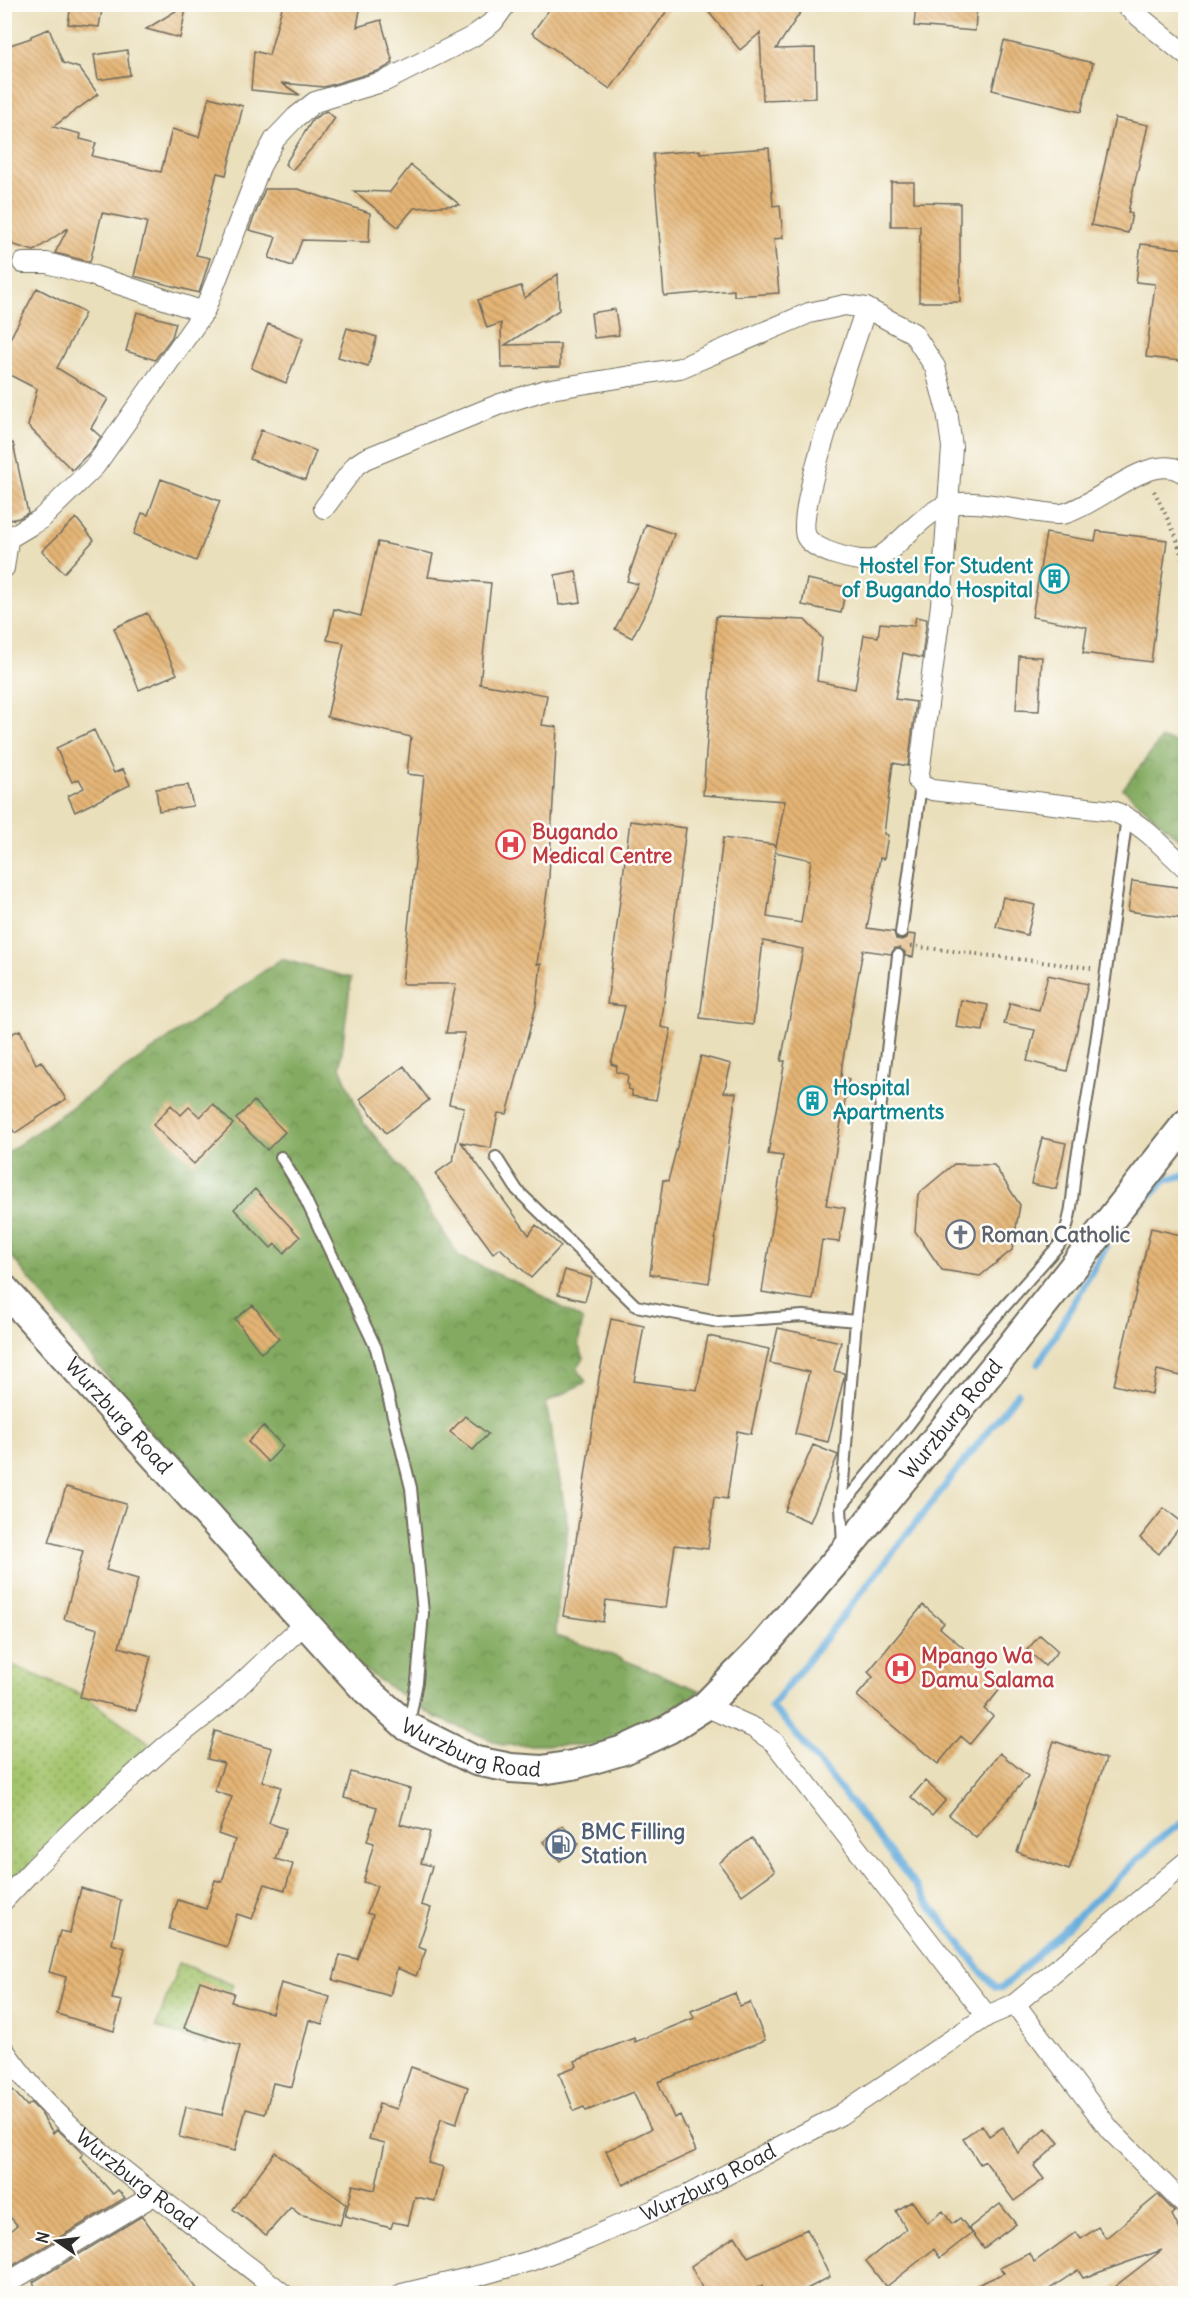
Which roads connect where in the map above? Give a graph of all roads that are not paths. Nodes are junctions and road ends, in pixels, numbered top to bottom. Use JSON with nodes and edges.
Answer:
{"nodes":[{"id":1,"x":506,"y":4,"type":"edge"},
{"id":2,"x":1124,"y":4,"type":"edge"},
{"id":3,"x":1185,"y":54,"type":"edge"},
{"id":4,"x":23,"y":263,"type":"dead end"},
{"id":5,"x":867,"y":308,"type":"junction"},
{"id":6,"x":204,"y":312,"type":"junction"},
{"id":7,"x":1185,"y":474,"type":"edge"},
{"id":8,"x":948,"y":505,"type":"junction"},
{"id":9,"x":324,"y":508,"type":"dead end"},
{"id":10,"x":6,"y":541,"type":"edge"},
{"id":11,"x":4,"y":568,"type":"edge"},
{"id":12,"x":921,"y":785,"type":"junction"},
{"id":13,"x":1127,"y":817,"type":"junction"},
{"id":14,"x":1185,"y":868,"type":"edge"},
{"id":15,"x":1185,"y":1124,"type":"edge"},
{"id":16,"x":281,"y":1157,"type":"dead end"},
{"id":17,"x":496,"y":1157,"type":"dead end"},
{"id":18,"x":4,"y":1289,"type":"edge"},
{"id":19,"x":856,"y":1321,"type":"junction"},
{"id":20,"x":841,"y":1507,"type":"junction"},
{"id":21,"x":844,"y":1552,"type":"junction"},
{"id":22,"x":306,"y":1622,"type":"junction"},
{"id":23,"x":705,"y":1706,"type":"junction"},
{"id":24,"x":408,"y":1727,"type":"junction"},
{"id":25,"x":1185,"y":1863,"type":"edge"},
{"id":26,"x":4,"y":1900,"type":"edge"},
{"id":27,"x":1015,"y":2004,"type":"junction"},
{"id":28,"x":987,"y":2016,"type":"junction"},
{"id":29,"x":4,"y":2050,"type":"edge"},
{"id":30,"x":154,"y":2195,"type":"junction"},
{"id":31,"x":1185,"y":2206,"type":"edge"},
{"id":32,"x":4,"y":2285,"type":"edge"},
{"id":33,"x":283,"y":2294,"type":"edge"},
{"id":34,"x":402,"y":2294,"type":"edge"}],
"edges":[{"from":1,"to":6,"type":"street"},
{"from":2,"to":3,"type":"street"},
{"from":4,"to":6,"type":"street"},
{"from":5,"to":8,"type":"street"},
{"from":5,"to":8,"type":"street"},
{"from":5,"to":9,"type":"street"},
{"from":6,"to":10,"type":"street"},
{"from":7,"to":8,"type":"street"},
{"from":8,"to":12,"type":"street"},
{"from":10,"to":11,"type":"street"},
{"from":12,"to":13,"type":"street"},
{"from":12,"to":19,"type":"lane"},
{"from":13,"to":14,"type":"street"},
{"from":13,"to":20,"type":"lane"},
{"from":15,"to":21,"type":"main road","name":"Wurzburg Road"},
{"from":16,"to":24,"type":"lane"},
{"from":17,"to":19,"type":"lane"},
{"from":18,"to":22,"type":"main road","name":"Wurzburg Road"},
{"from":19,"to":20,"type":"lane"},
{"from":20,"to":21,"type":"lane"},
{"from":21,"to":23,"type":"main road","name":"Wurzburg Road"},
{"from":22,"to":24,"type":"main road","name":"Wurzburg Road"},
{"from":22,"to":26,"type":"street"},
{"from":23,"to":24,"type":"main road","name":"Wurzburg Road"},
{"from":23,"to":28,"type":"street"},
{"from":25,"to":27,"type":"street","name":"Wurzburg Road"},
{"from":27,"to":28,"type":"street","name":"Wurzburg Road"},
{"from":27,"to":31,"type":"street"},
{"from":28,"to":34,"type":"street","name":"Wurzburg Road"},
{"from":29,"to":30,"type":"street","name":"Wurzburg Road"},
{"from":30,"to":32,"type":"street"},
{"from":30,"to":33,"type":"street","name":"Wurzburg Road"}]}
